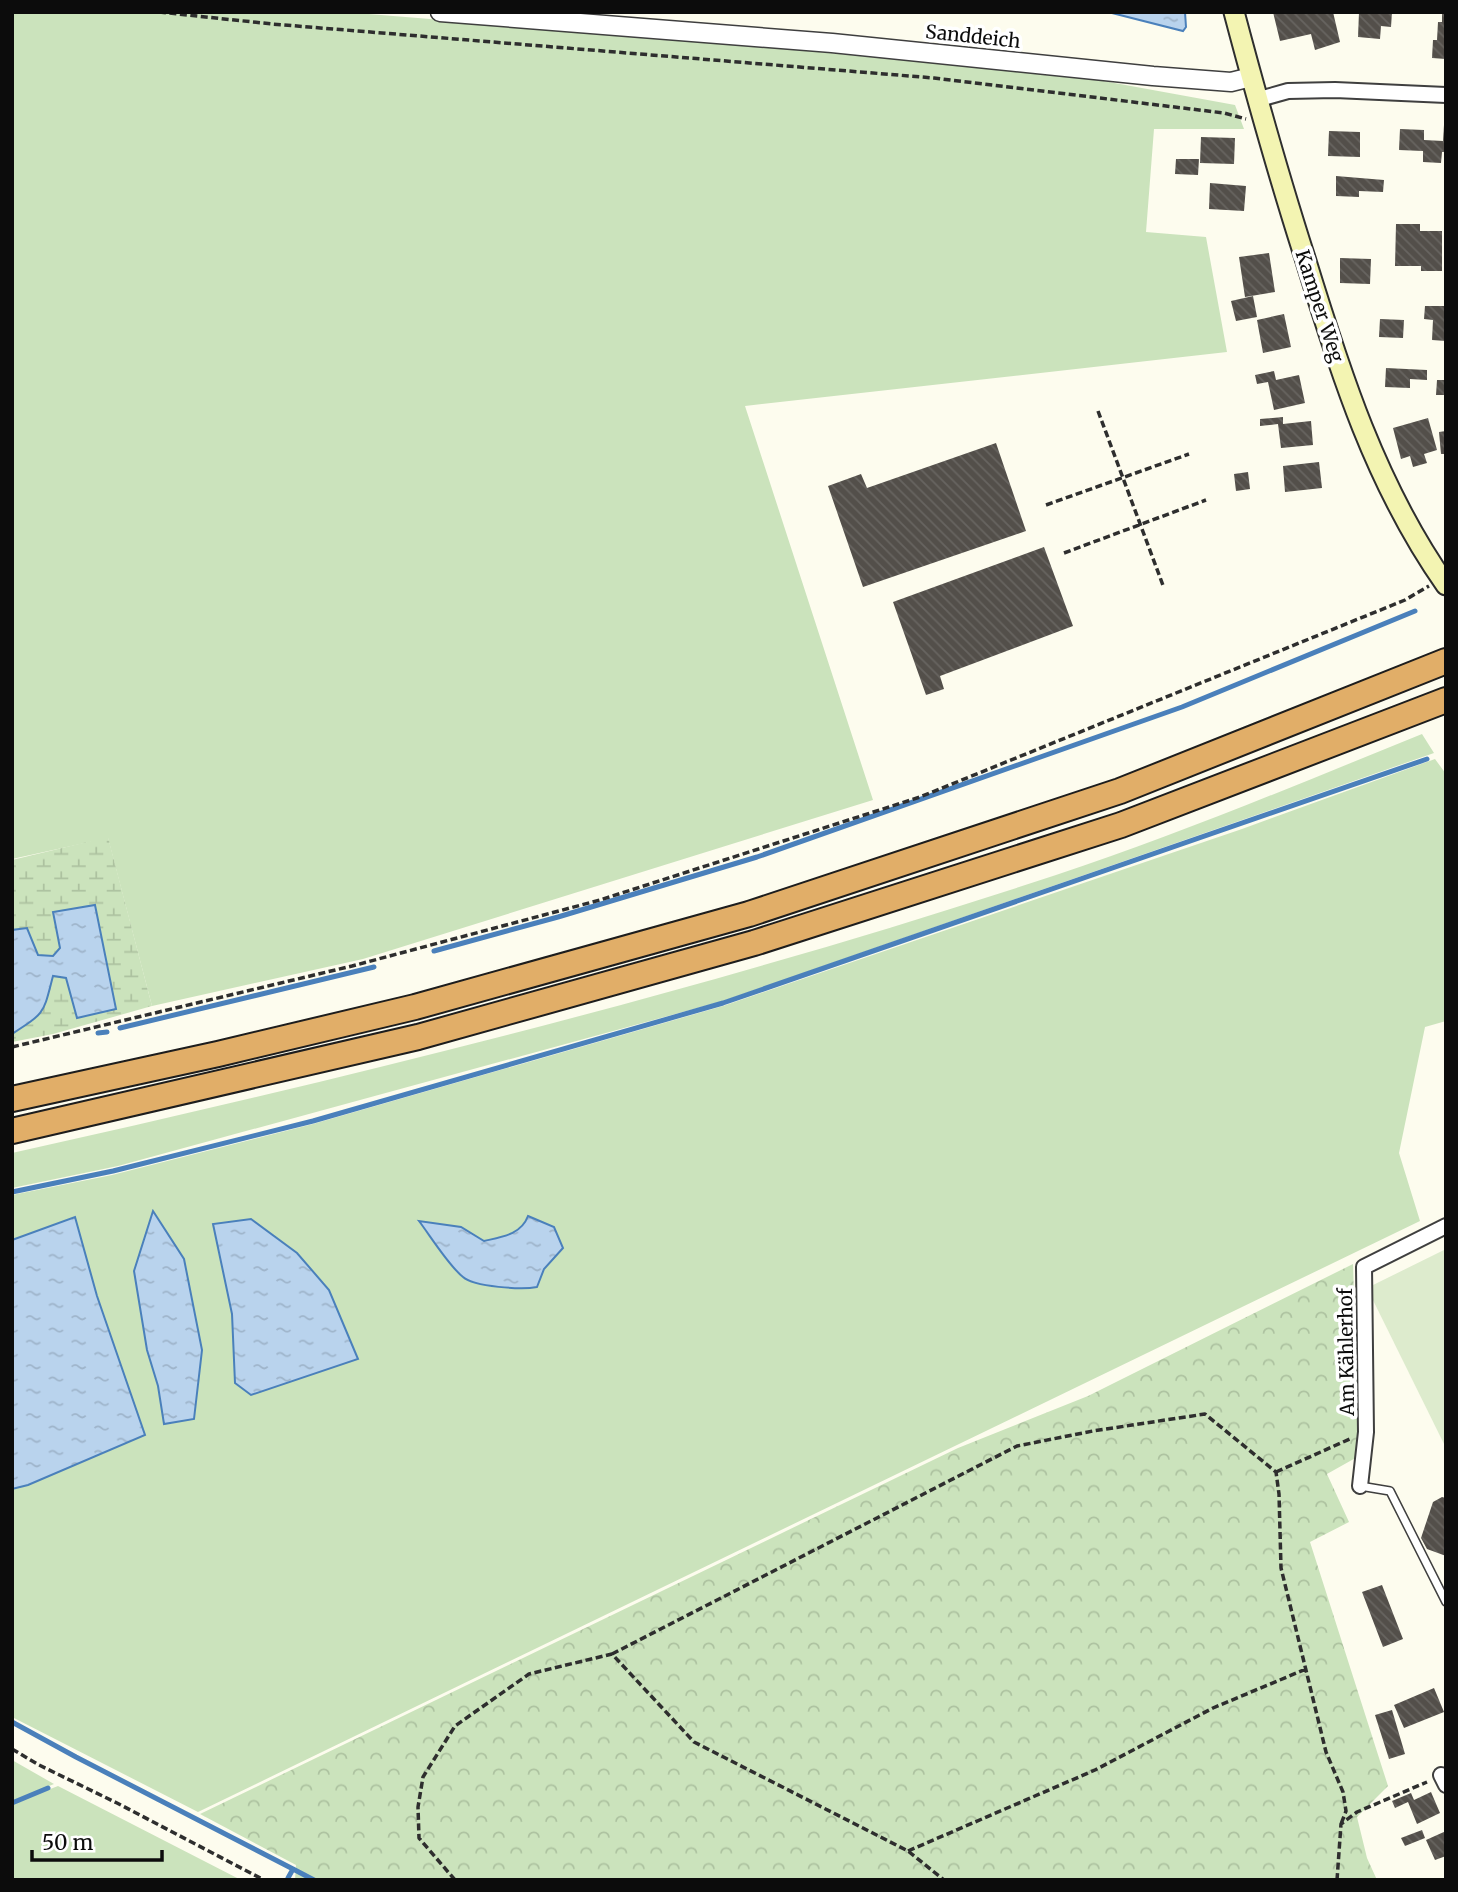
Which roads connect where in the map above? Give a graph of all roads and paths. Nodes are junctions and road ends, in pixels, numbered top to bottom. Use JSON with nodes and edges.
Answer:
{"nodes":[{"id":1,"x":159,"y":12,"type":"edge"},
{"id":2,"x":440,"y":12,"type":"edge"},
{"id":3,"x":1234,"y":12,"type":"edge"},
{"id":4,"x":1251,"y":77,"type":"junction"},
{"id":5,"x":1446,"y":95,"type":"edge"},
{"id":6,"x":1256,"y":100,"type":"junction"},
{"id":7,"x":1262,"y":121,"type":"junction"},
{"id":8,"x":1098,"y":411,"type":"dead end"},
{"id":9,"x":1189,"y":454,"type":"dead end"},
{"id":10,"x":1123,"y":477,"type":"junction"},
{"id":11,"x":1206,"y":500,"type":"dead end"},
{"id":12,"x":1046,"y":505,"type":"dead end"},
{"id":13,"x":1140,"y":524,"type":"junction"},
{"id":14,"x":1064,"y":553,"type":"dead end"},
{"id":15,"x":1443,"y":582,"type":"edge"},
{"id":16,"x":1164,"y":588,"type":"dead end"},
{"id":17,"x":1446,"y":661,"type":"edge"},
{"id":18,"x":1446,"y":700,"type":"edge"},
{"id":19,"x":12,"y":1047,"type":"edge"},
{"id":20,"x":12,"y":1099,"type":"edge"},
{"id":21,"x":12,"y":1131,"type":"edge"},
{"id":22,"x":1446,"y":1226,"type":"edge"},
{"id":23,"x":1366,"y":1432,"type":"junction"},
{"id":24,"x":1276,"y":1472,"type":"junction"},
{"id":25,"x":1360,"y":1486,"type":"joint"},
{"id":26,"x":1446,"y":1602,"type":"edge"},
{"id":27,"x":612,"y":1654,"type":"junction"},
{"id":28,"x":1306,"y":1669,"type":"junction"},
{"id":29,"x":12,"y":1749,"type":"edge"},
{"id":30,"x":1443,"y":1780,"type":"edge"},
{"id":31,"x":1341,"y":1824,"type":"junction"},
{"id":32,"x":908,"y":1851,"type":"junction"},
{"id":33,"x":264,"y":1880,"type":"edge"},
{"id":34,"x":455,"y":1880,"type":"edge"},
{"id":35,"x":944,"y":1880,"type":"edge"},
{"id":36,"x":1337,"y":1880,"type":"edge"}],
"edges":[{"from":1,"to":7,"type":"path"},
{"from":2,"to":4,"type":"street","name":"Sanddeich"},
{"from":3,"to":4,"type":"main road","name":"Kamper Weg"},
{"from":4,"to":6,"type":"main road","name":"Kamper Weg"},
{"from":5,"to":6,"type":"street"},
{"from":6,"to":7,"type":"main road","name":"Kamper Weg"},
{"from":7,"to":15,"type":"main road","name":"Kamper Weg"},
{"from":8,"to":10,"type":"path"},
{"from":9,"to":10,"type":"path"},
{"from":10,"to":12,"type":"path"},
{"from":10,"to":13,"type":"path"},
{"from":11,"to":13,"type":"path"},
{"from":13,"to":14,"type":"path"},
{"from":13,"to":16,"type":"path"},
{"from":15,"to":19,"type":"path"},
{"from":17,"to":20,"type":"highway"},
{"from":18,"to":21,"type":"highway"},
{"from":22,"to":23,"type":"street","name":"Am Kählerhof"},
{"from":23,"to":24,"type":"path"},
{"from":23,"to":25,"type":"street","name":"Am Kählerhof"},
{"from":24,"to":27,"type":"path"},
{"from":24,"to":28,"type":"path"},
{"from":25,"to":26,"type":"lane"},
{"from":27,"to":32,"type":"path"},
{"from":27,"to":34,"type":"path"},
{"from":28,"to":31,"type":"path"},
{"from":28,"to":32,"type":"path"},
{"from":29,"to":33,"type":"path"},
{"from":30,"to":31,"type":"path"},
{"from":31,"to":36,"type":"path"},
{"from":32,"to":35,"type":"path"}]}
